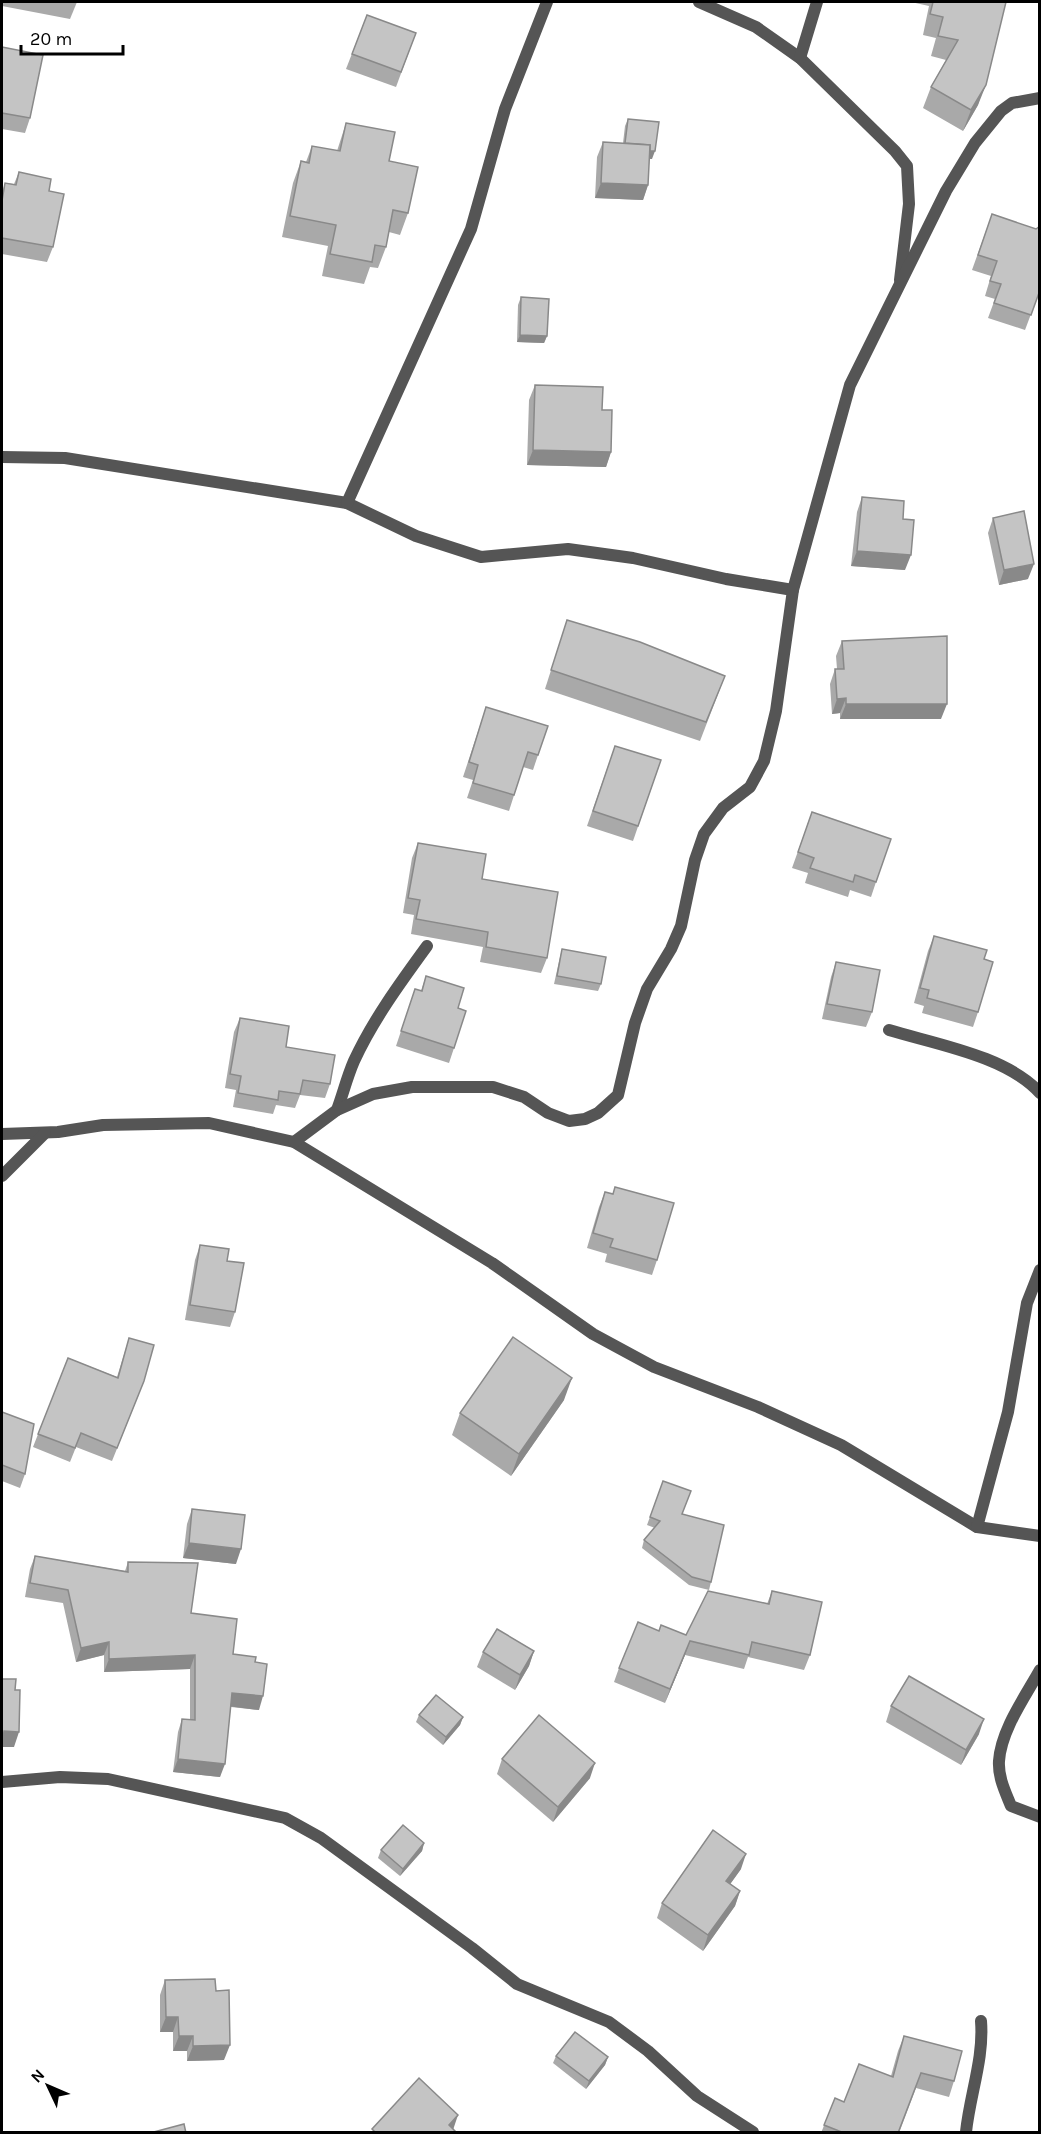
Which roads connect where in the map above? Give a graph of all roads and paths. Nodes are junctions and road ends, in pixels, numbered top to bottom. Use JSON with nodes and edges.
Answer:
{"nodes":[{"id":1,"x":547,"y":2,"type":"edge"},
{"id":2,"x":699,"y":2,"type":"edge"},
{"id":3,"x":817,"y":2,"type":"edge"},
{"id":4,"x":800,"y":58,"type":"junction"},
{"id":5,"x":1040,"y":98,"type":"edge"},
{"id":6,"x":899,"y":288,"type":"junction"},
{"id":7,"x":2,"y":457,"type":"edge"},
{"id":8,"x":347,"y":504,"type":"junction"},
{"id":9,"x":793,"y":590,"type":"junction"},
{"id":10,"x":427,"y":946,"type":"dead end"},
{"id":11,"x":889,"y":1030,"type":"dead end"},
{"id":12,"x":1040,"y":1093,"type":"edge"},
{"id":13,"x":337,"y":1110,"type":"junction"},
{"id":14,"x":45,"y":1133,"type":"junction"},
{"id":15,"x":2,"y":1134,"type":"edge"},
{"id":16,"x":294,"y":1142,"type":"junction"},
{"id":17,"x":2,"y":1176,"type":"edge"},
{"id":18,"x":1040,"y":1270,"type":"edge"},
{"id":19,"x":977,"y":1527,"type":"junction"},
{"id":20,"x":1040,"y":1536,"type":"edge"},
{"id":21,"x":1040,"y":1670,"type":"edge"},
{"id":22,"x":2,"y":1782,"type":"edge"},
{"id":23,"x":1040,"y":1817,"type":"edge"},
{"id":24,"x":981,"y":2021,"type":"dead end"},
{"id":25,"x":753,"y":2133,"type":"edge"},
{"id":26,"x":966,"y":2133,"type":"edge"}],
"edges":[{"from":1,"to":8,"type":"street"},
{"from":2,"to":4,"type":"street"},
{"from":3,"to":4,"type":"street"},
{"from":4,"to":6,"type":"street"},
{"from":5,"to":6,"type":"street"},
{"from":6,"to":9,"type":"street"},
{"from":7,"to":8,"type":"street"},
{"from":8,"to":9,"type":"street"},
{"from":9,"to":13,"type":"street"},
{"from":10,"to":13,"type":"street"},
{"from":11,"to":12,"type":"street"},
{"from":13,"to":16,"type":"street"},
{"from":14,"to":15,"type":"street"},
{"from":14,"to":16,"type":"street"},
{"from":14,"to":17,"type":"street"},
{"from":16,"to":19,"type":"street"},
{"from":18,"to":19,"type":"street"},
{"from":19,"to":20,"type":"street"},
{"from":21,"to":23,"type":"street"},
{"from":22,"to":25,"type":"street"},
{"from":24,"to":26,"type":"street"}]}
